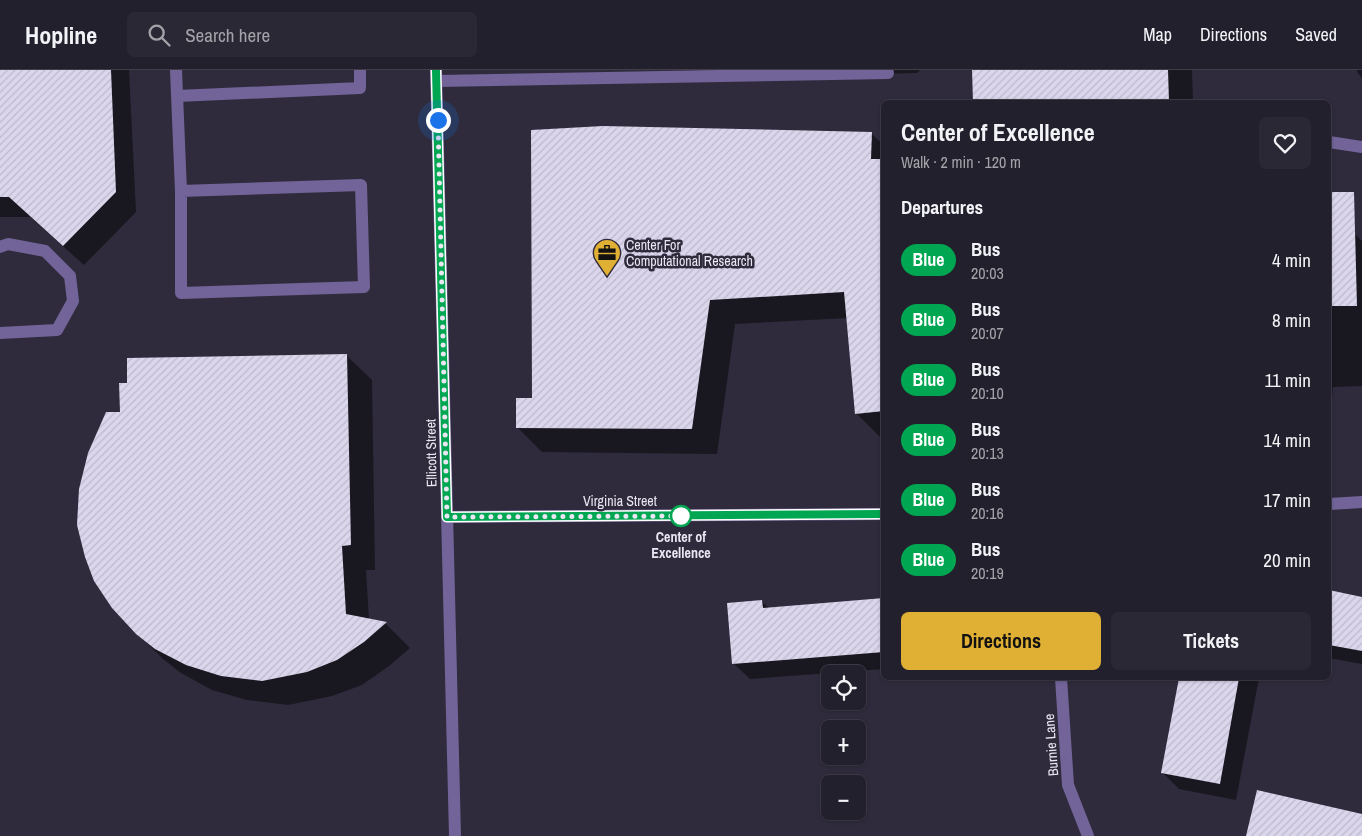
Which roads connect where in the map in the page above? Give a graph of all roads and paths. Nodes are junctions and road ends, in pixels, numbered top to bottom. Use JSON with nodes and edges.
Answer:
{"nodes":[{"id":1,"x":176,"y":70,"type":"edge"},
{"id":2,"x":360,"y":70,"type":"edge"},
{"id":3,"x":888,"y":73,"type":"dead end"},
{"id":4,"x":557,"y":74,"type":"edge"},
{"id":5,"x":436,"y":75,"type":"edge"},
{"id":6,"x":177,"y":96,"type":"junction"},
{"id":7,"x":1331,"y":142,"type":"edge"},
{"id":8,"x":1362,"y":147,"type":"edge"},
{"id":9,"x":181,"y":191,"type":"junction"},
{"id":10,"x":0,"y":247,"type":"edge"},
{"id":11,"x":0,"y":333,"type":"edge"},
{"id":12,"x":1362,"y":502,"type":"edge"},
{"id":13,"x":1331,"y":504,"type":"edge"},
{"id":14,"x":881,"y":514,"type":"edge"},
{"id":15,"x":447,"y":517,"type":"junction"},
{"id":16,"x":1062,"y":680,"type":"edge"},
{"id":17,"x":455,"y":836,"type":"edge"},
{"id":18,"x":1088,"y":836,"type":"edge"}],
"edges":[{"from":1,"to":6,"type":"street"},
{"from":2,"to":6,"type":"street"},
{"from":3,"to":4,"type":"street"},
{"from":4,"to":5,"type":"street"},
{"from":5,"to":15,"type":"street","name":"Ellicott Street"},
{"from":6,"to":9,"type":"street"},
{"from":7,"to":8,"type":"street"},
{"from":9,"to":9,"type":"street"},
{"from":10,"to":11,"type":"street"},
{"from":12,"to":13,"type":"street"},
{"from":14,"to":15,"type":"street","name":"Virginia Street"},
{"from":15,"to":17,"type":"street","name":"Ellicott Street"},
{"from":16,"to":18,"type":"street","name":"Burnie Lane"}]}
